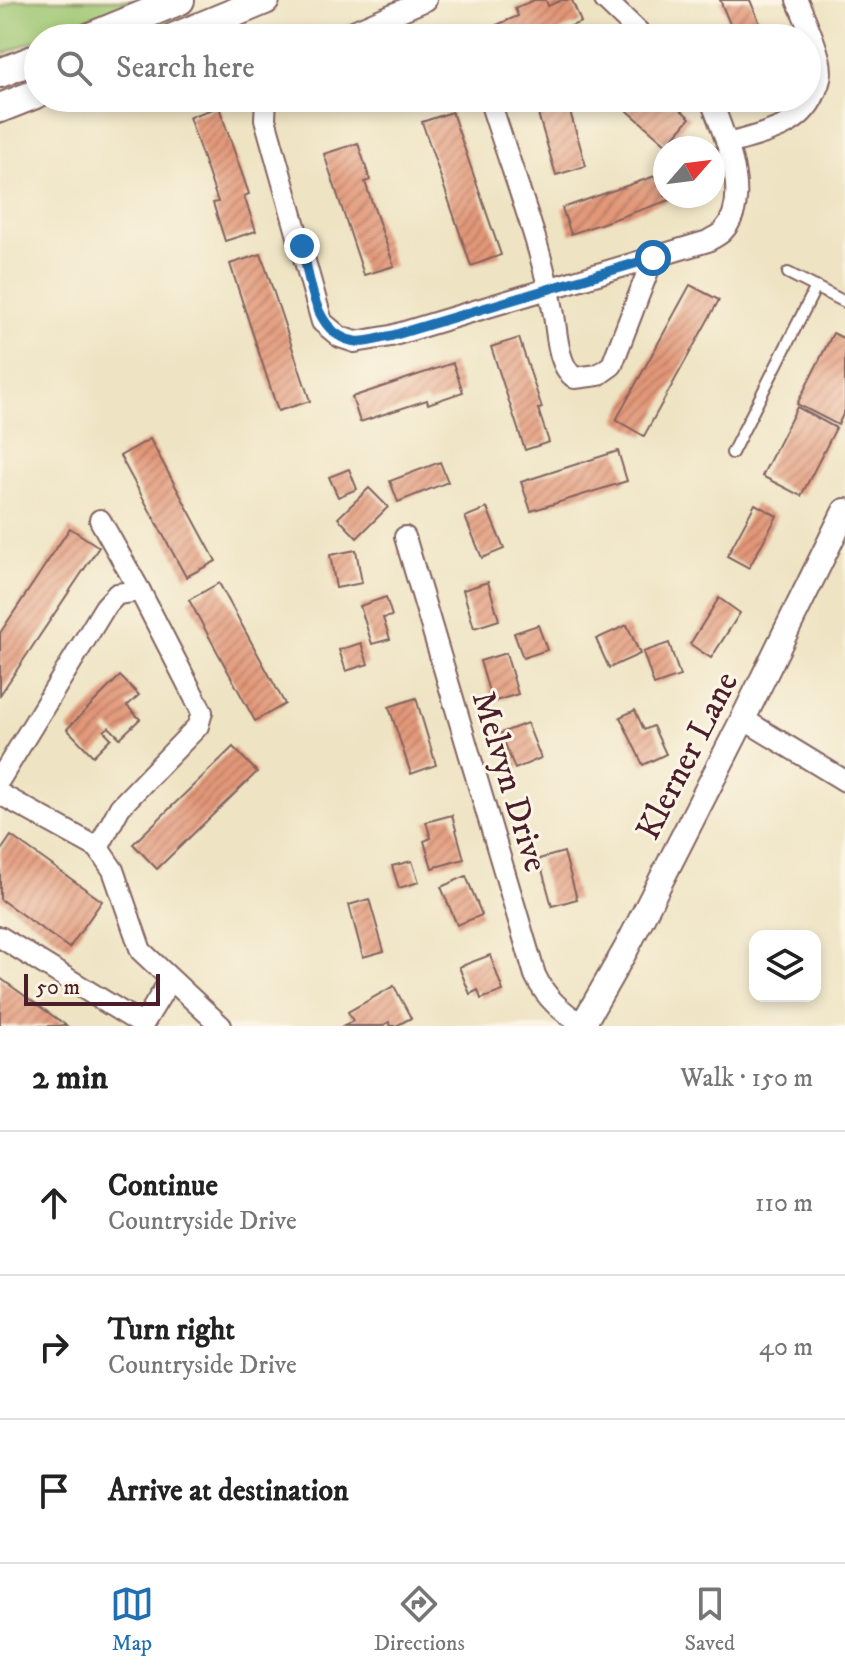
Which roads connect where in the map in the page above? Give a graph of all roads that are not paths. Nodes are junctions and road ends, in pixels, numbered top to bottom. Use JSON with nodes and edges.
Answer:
{"nodes":[{"id":1,"x":180,"y":0,"type":"edge"},
{"id":2,"x":265,"y":0,"type":"edge"},
{"id":3,"x":426,"y":0,"type":"edge"},
{"id":4,"x":605,"y":0,"type":"edge"},
{"id":5,"x":797,"y":0,"type":"edge"},
{"id":6,"x":122,"y":24,"type":"edge"},
{"id":7,"x":207,"y":24,"type":"edge"},
{"id":8,"x":370,"y":24,"type":"edge"},
{"id":9,"x":630,"y":24,"type":"edge"},
{"id":10,"x":806,"y":24,"type":"edge"},
{"id":11,"x":24,"y":64,"type":"edge"},
{"id":12,"x":0,"y":73,"type":"edge"},
{"id":13,"x":24,"y":99,"type":"edge"},
{"id":14,"x":0,"y":108,"type":"edge"},
{"id":15,"x":265,"y":112,"type":"edge"},
{"id":16,"x":493,"y":112,"type":"edge"},
{"id":17,"x":715,"y":112,"type":"edge"},
{"id":18,"x":803,"y":112,"type":"edge"},
{"id":19,"x":728,"y":144,"type":"junction"},
{"id":20,"x":653,"y":258,"type":"junction"},
{"id":21,"x":788,"y":273,"type":"dead end"},
{"id":22,"x":816,"y":287,"type":"junction"},
{"id":23,"x":549,"y":289,"type":"junction"},
{"id":24,"x":845,"y":302,"type":"edge"},
{"id":25,"x":732,"y":453,"type":"dead end"},
{"id":26,"x":845,"y":511,"type":"edge"},
{"id":27,"x":100,"y":520,"type":"dead end"},
{"id":28,"x":405,"y":537,"type":"dead end"},
{"id":29,"x":140,"y":591,"type":"junction"},
{"id":30,"x":743,"y":719,"type":"junction"},
{"id":31,"x":0,"y":779,"type":"edge"},
{"id":32,"x":845,"y":781,"type":"edge"},
{"id":33,"x":0,"y":794,"type":"edge"},
{"id":34,"x":98,"y":848,"type":"junction"},
{"id":35,"x":0,"y":937,"type":"edge"},
{"id":36,"x":170,"y":980,"type":"junction"},
{"id":37,"x":143,"y":1025,"type":"edge"},
{"id":38,"x":221,"y":1026,"type":"edge"},
{"id":39,"x":582,"y":1026,"type":"edge"}],
"edges":[{"from":1,"to":6,"type":"main road"},
{"from":2,"to":7,"type":"main road"},
{"from":3,"to":8,"type":"street"},
{"from":4,"to":9,"type":"street"},
{"from":5,"to":10,"type":"street"},
{"from":11,"to":12,"type":"main road"},
{"from":13,"to":14,"type":"main road"},
{"from":15,"to":23,"type":"street"},
{"from":16,"to":23,"type":"street"},
{"from":17,"to":19,"type":"street"},
{"from":18,"to":19,"type":"street"},
{"from":19,"to":20,"type":"street"},
{"from":20,"to":23,"type":"street"},
{"from":20,"to":23,"type":"street"},
{"from":21,"to":22,"type":"lane"},
{"from":22,"to":24,"type":"lane"},
{"from":22,"to":25,"type":"lane"},
{"from":26,"to":30,"type":"street","name":"Klerner Lane"},
{"from":27,"to":29,"type":"street"},
{"from":28,"to":39,"type":"street","name":"Melvyn Drive"},
{"from":29,"to":31,"type":"street"},
{"from":29,"to":34,"type":"street"},
{"from":30,"to":32,"type":"street"},
{"from":30,"to":39,"type":"street","name":"Klerner Lane"},
{"from":33,"to":34,"type":"street"},
{"from":34,"to":36,"type":"street"},
{"from":35,"to":37,"type":"street"},
{"from":36,"to":37,"type":"street"},
{"from":36,"to":38,"type":"street"}]}
